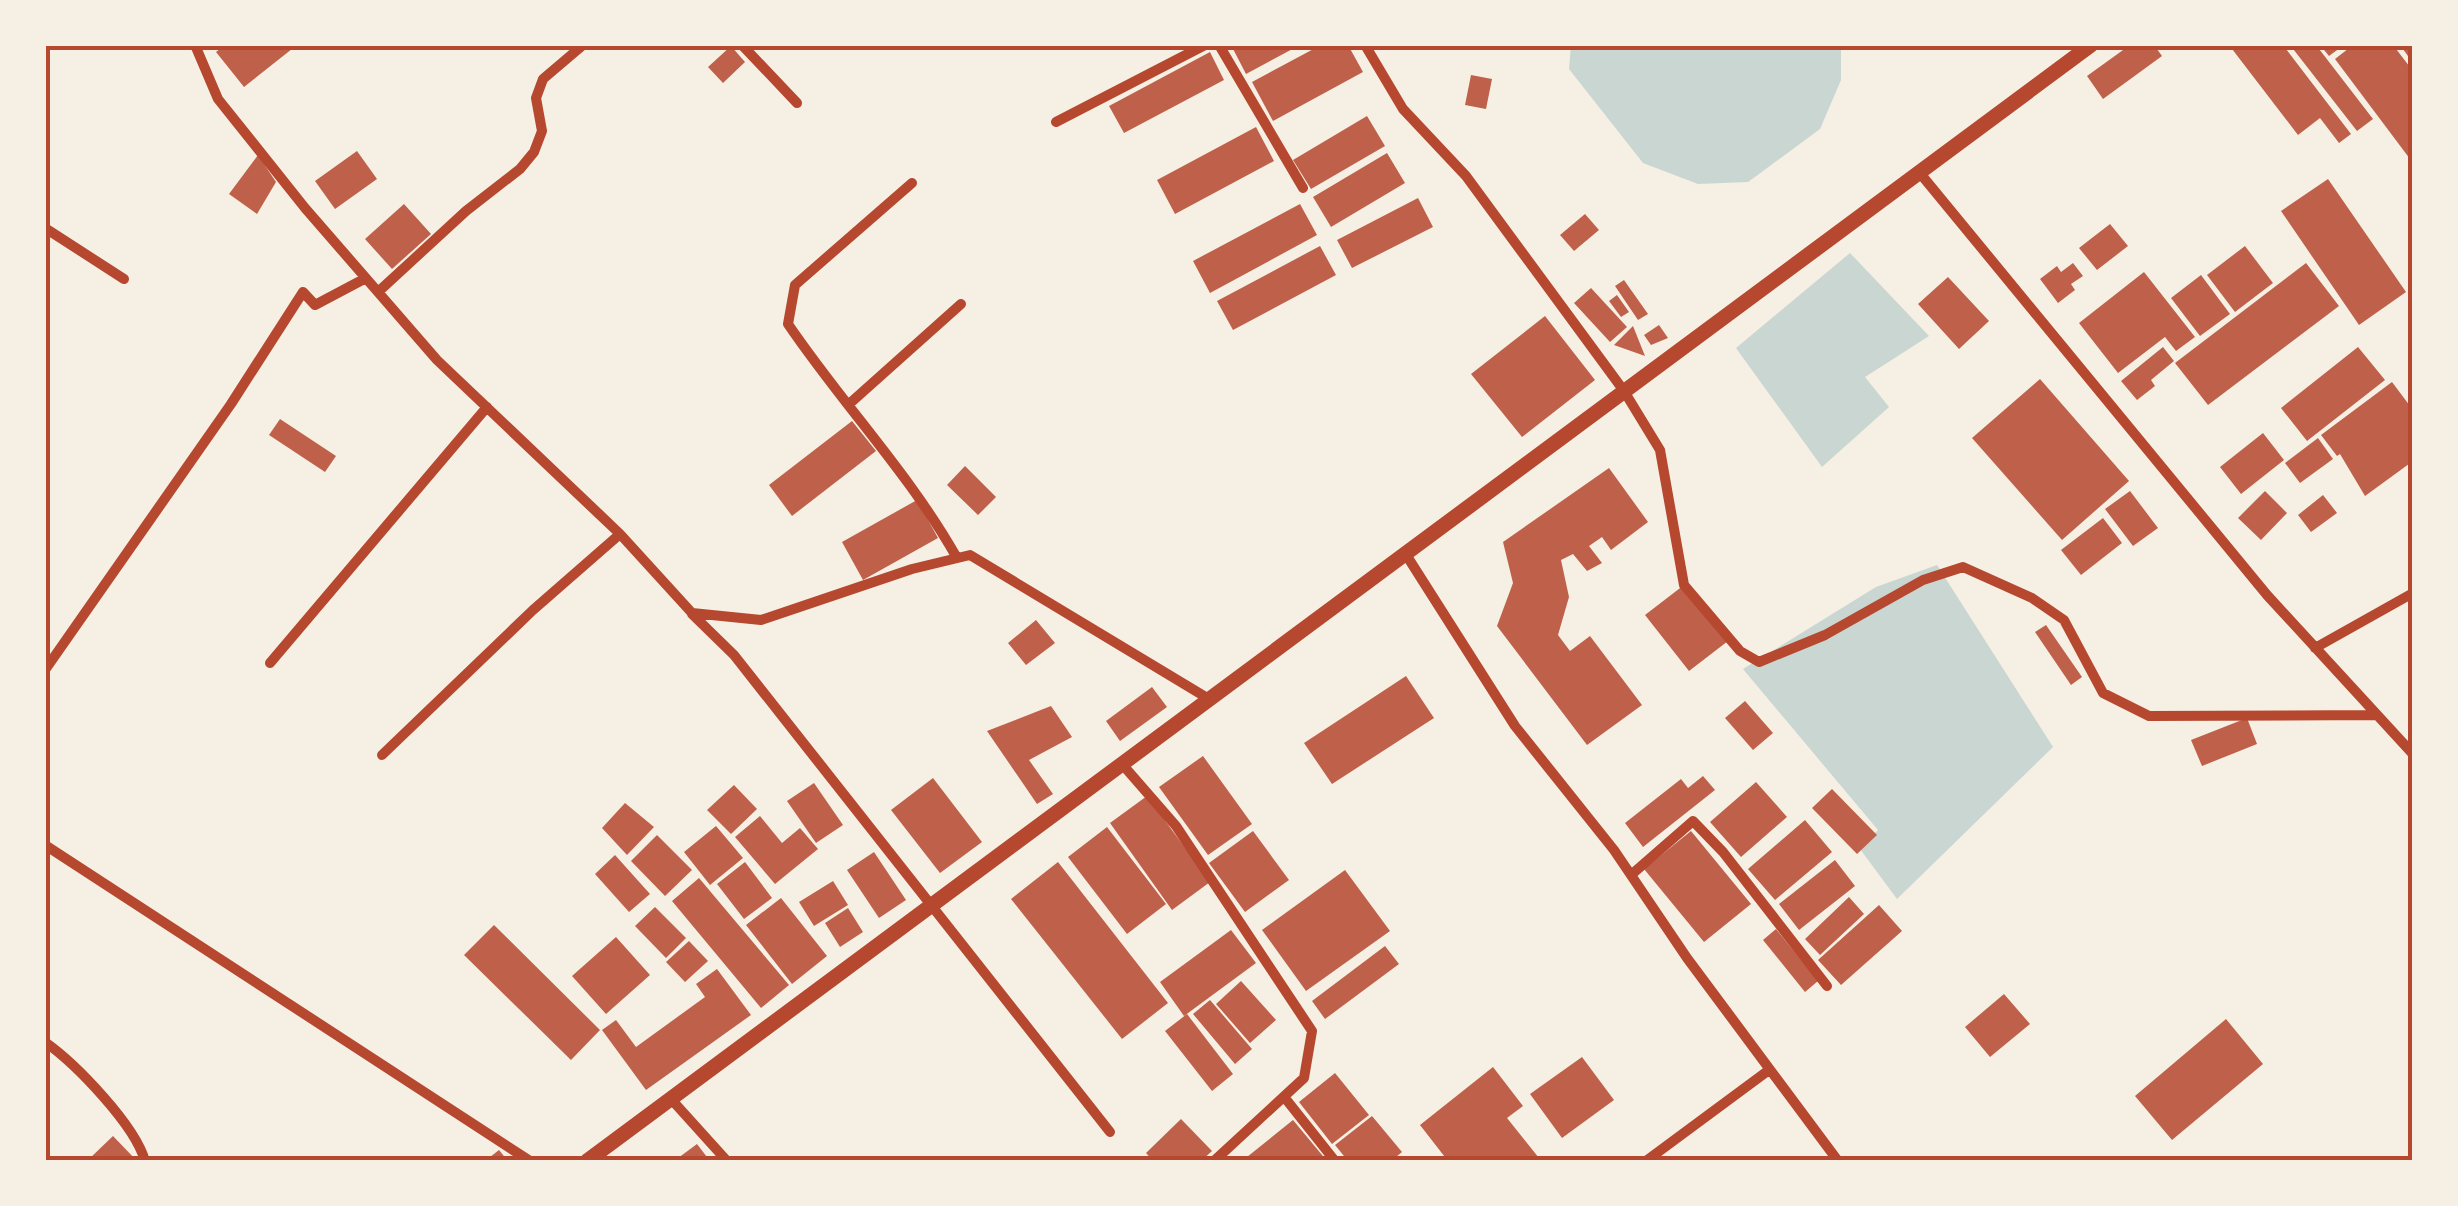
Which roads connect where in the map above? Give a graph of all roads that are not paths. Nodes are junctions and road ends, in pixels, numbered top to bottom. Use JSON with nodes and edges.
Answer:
{"nodes":[{"id":1,"x":195,"y":45,"type":"edge"},
{"id":2,"x":584,"y":45,"type":"edge"},
{"id":3,"x":742,"y":45,"type":"edge"},
{"id":4,"x":1205,"y":45,"type":"edge"},
{"id":5,"x":1219,"y":45,"type":"edge"},
{"id":6,"x":1365,"y":45,"type":"edge"},
{"id":7,"x":2091,"y":45,"type":"edge"},
{"id":8,"x":797,"y":103,"type":"dead end"},
{"id":9,"x":1056,"y":122,"type":"dead end"},
{"id":10,"x":1919,"y":172,"type":"junction"},
{"id":11,"x":912,"y":183,"type":"dead end"},
{"id":12,"x":1303,"y":188,"type":"dead end"},
{"id":13,"x":45,"y":228,"type":"edge"},
{"id":14,"x":366,"y":278,"type":"junction"},
{"id":15,"x":124,"y":280,"type":"dead end"},
{"id":16,"x":378,"y":292,"type":"junction"},
{"id":17,"x":962,"y":304,"type":"dead end"},
{"id":18,"x":1624,"y":391,"type":"junction"},
{"id":19,"x":848,"y":404,"type":"junction"},
{"id":20,"x":487,"y":407,"type":"junction"},
{"id":21,"x":620,"y":534,"type":"junction"},
{"id":22,"x":1406,"y":553,"type":"junction"},
{"id":23,"x":958,"y":558,"type":"junction"},
{"id":24,"x":2413,"y":593,"type":"edge"},
{"id":25,"x":692,"y":613,"type":"junction"},
{"id":26,"x":2316,"y":648,"type":"junction"},
{"id":27,"x":270,"y":663,"type":"dead end"},
{"id":28,"x":45,"y":670,"type":"edge"},
{"id":29,"x":1208,"y":699,"type":"junction"},
{"id":30,"x":2376,"y":715,"type":"junction"},
{"id":31,"x":2413,"y":754,"type":"edge"},
{"id":32,"x":382,"y":755,"type":"dead end"},
{"id":33,"x":1122,"y":764,"type":"junction"},
{"id":34,"x":45,"y":845,"type":"edge"},
{"id":35,"x":1631,"y":875,"type":"junction"},
{"id":36,"x":931,"y":906,"type":"junction"},
{"id":37,"x":1828,"y":986,"type":"dead end"},
{"id":38,"x":45,"y":1042,"type":"edge"},
{"id":39,"x":1769,"y":1070,"type":"junction"},
{"id":40,"x":1285,"y":1098,"type":"junction"},
{"id":41,"x":671,"y":1099,"type":"junction"},
{"id":42,"x":1110,"y":1132,"type":"dead end"},
{"id":43,"x":145,"y":1161,"type":"edge"},
{"id":44,"x":530,"y":1161,"type":"edge"},
{"id":45,"x":587,"y":1161,"type":"edge"},
{"id":46,"x":727,"y":1161,"type":"edge"},
{"id":47,"x":1214,"y":1161,"type":"edge"},
{"id":48,"x":1335,"y":1161,"type":"edge"},
{"id":49,"x":1646,"y":1161,"type":"edge"},
{"id":50,"x":1838,"y":1161,"type":"edge"}],
"edges":[{"from":1,"to":14,"type":"street"},
{"from":2,"to":16,"type":"street"},
{"from":3,"to":8,"type":"street"},
{"from":4,"to":9,"type":"street"},
{"from":5,"to":12,"type":"street"},
{"from":6,"to":18,"type":"street"},
{"from":7,"to":10,"type":"main road"},
{"from":10,"to":18,"type":"main road"},
{"from":10,"to":26,"type":"street"},
{"from":11,"to":19,"type":"street"},
{"from":13,"to":15,"type":"street"},
{"from":14,"to":16,"type":"street"},
{"from":14,"to":28,"type":"street"},
{"from":16,"to":20,"type":"street"},
{"from":17,"to":19,"type":"street"},
{"from":18,"to":22,"type":"main road"},
{"from":18,"to":30,"type":"street"},
{"from":19,"to":23,"type":"street"},
{"from":20,"to":21,"type":"street"},
{"from":20,"to":27,"type":"street"},
{"from":21,"to":25,"type":"street"},
{"from":21,"to":32,"type":"street"},
{"from":22,"to":29,"type":"main road"},
{"from":22,"to":35,"type":"street"},
{"from":23,"to":25,"type":"street"},
{"from":23,"to":29,"type":"street"},
{"from":24,"to":26,"type":"street"},
{"from":25,"to":36,"type":"street"},
{"from":26,"to":30,"type":"street"},
{"from":29,"to":33,"type":"main road"},
{"from":30,"to":31,"type":"street"},
{"from":33,"to":36,"type":"main road"},
{"from":33,"to":40,"type":"street"},
{"from":34,"to":44,"type":"street"},
{"from":35,"to":37,"type":"street"},
{"from":35,"to":39,"type":"street"},
{"from":36,"to":41,"type":"main road"},
{"from":36,"to":42,"type":"street"},
{"from":38,"to":43,"type":"street"},
{"from":39,"to":49,"type":"street"},
{"from":39,"to":50,"type":"street"},
{"from":40,"to":47,"type":"street"},
{"from":40,"to":48,"type":"street"},
{"from":41,"to":45,"type":"main road"},
{"from":41,"to":46,"type":"street"}]}
